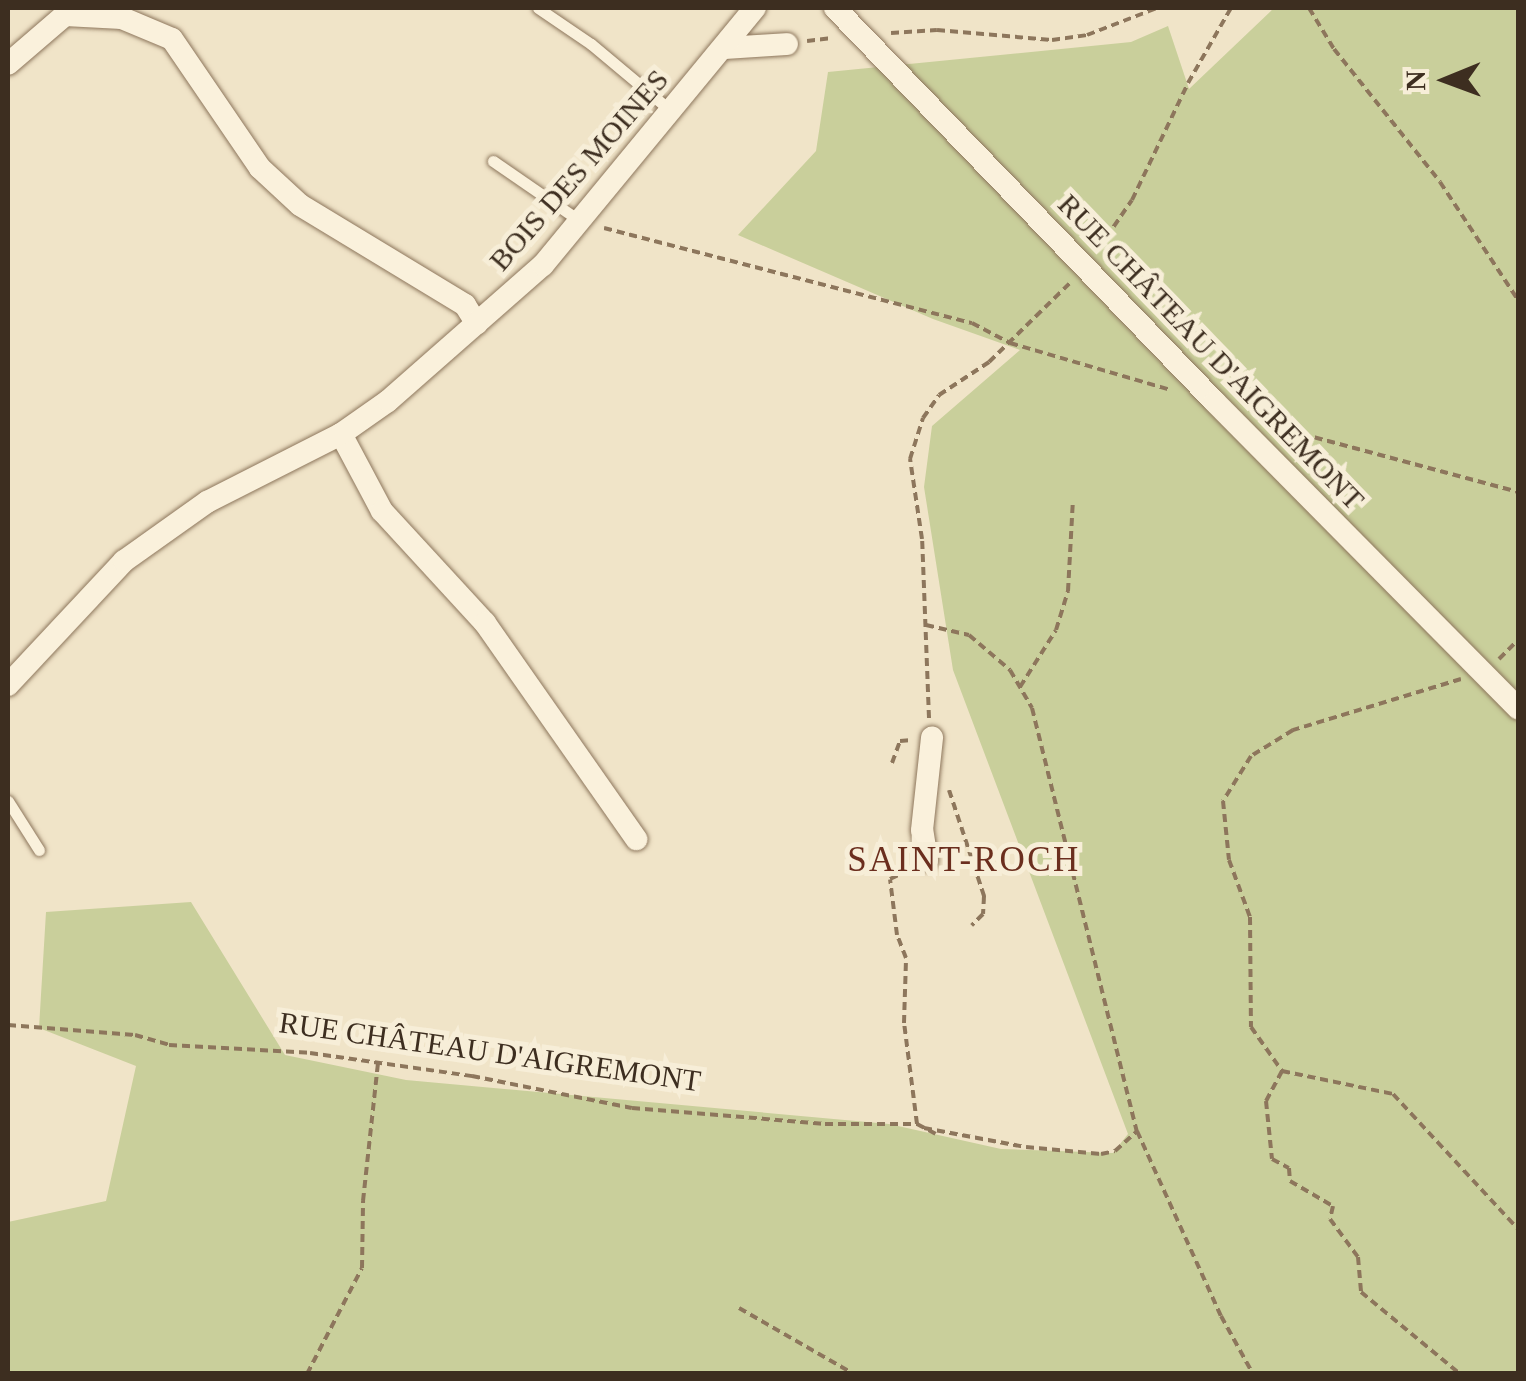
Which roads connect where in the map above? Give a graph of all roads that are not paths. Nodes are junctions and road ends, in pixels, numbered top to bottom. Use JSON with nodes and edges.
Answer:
{"nodes":[{"id":1,"x":538,"y":8,"type":"edge"},
{"id":2,"x":755,"y":8,"type":"edge"},
{"id":3,"x":835,"y":8,"type":"edge"},
{"id":4,"x":788,"y":44,"type":"road end"},
{"id":5,"x":724,"y":48,"type":"junction"},
{"id":6,"x":8,"y":64,"type":"edge"},
{"id":7,"x":671,"y":110,"type":"junction"},
{"id":8,"x":493,"y":161,"type":"dead end"},
{"id":9,"x":580,"y":222,"type":"junction"},
{"id":10,"x":477,"y":324,"type":"junction"},
{"id":11,"x":341,"y":434,"type":"junction"},
{"id":12,"x":8,"y":685,"type":"edge"},
{"id":13,"x":1518,"y":708,"type":"edge"},
{"id":14,"x":932,"y":738,"type":"road end"},
{"id":15,"x":8,"y":800,"type":"edge"},
{"id":16,"x":636,"y":839,"type":"dead end"},
{"id":17,"x":39,"y":850,"type":"dead end"},
{"id":18,"x":927,"y":860,"type":"dead end"}],
"edges":[{"from":1,"to":7,"type":"lane"},
{"from":2,"to":5,"type":"street","name":"BOIS DES MOINES"},
{"from":3,"to":13,"type":"street","name":"RUE CHÂTEAU D'AIGREMONT"},
{"from":4,"to":5,"type":"street"},
{"from":5,"to":7,"type":"street","name":"BOIS DES MOINES"},
{"from":6,"to":10,"type":"street"},
{"from":7,"to":9,"type":"street","name":"BOIS DES MOINES"},
{"from":8,"to":9,"type":"lane"},
{"from":9,"to":10,"type":"street","name":"BOIS DES MOINES"},
{"from":10,"to":11,"type":"street","name":"BOIS DES MOINES"},
{"from":11,"to":12,"type":"street","name":"BOIS DES MOINES"},
{"from":11,"to":16,"type":"street"},
{"from":14,"to":18,"type":"street"},
{"from":15,"to":17,"type":"lane"}]}
